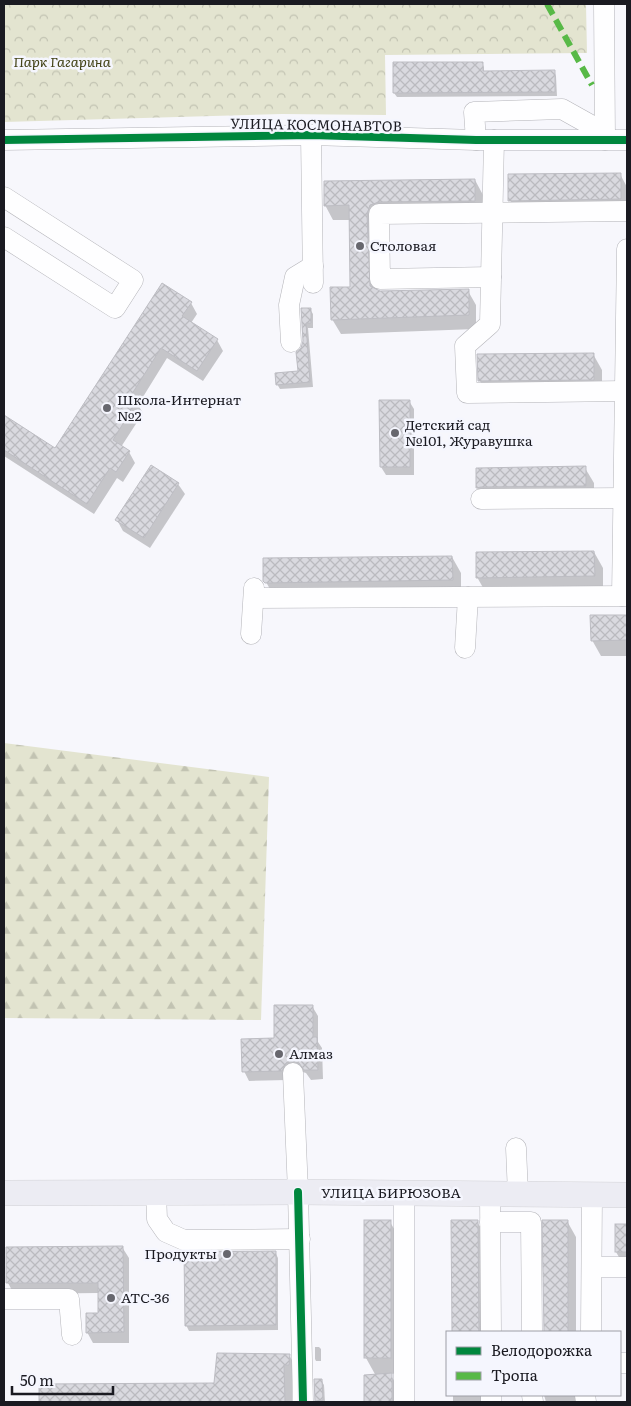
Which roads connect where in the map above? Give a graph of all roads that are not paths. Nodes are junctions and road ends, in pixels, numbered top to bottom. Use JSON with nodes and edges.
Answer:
{"nodes":[{"id":1,"x":604,"y":4,"type":"edge"},
{"id":2,"x":311,"y":135,"type":"junction"},
{"id":3,"x":605,"y":136,"type":"junction"},
{"id":4,"x":4,"y":140,"type":"edge"},
{"id":5,"x":485,"y":140,"type":"junction"},
{"id":6,"x":627,"y":140,"type":"edge"},
{"id":7,"x":4,"y":198,"type":"edge"},
{"id":8,"x":627,"y":211,"type":"edge"},
{"id":9,"x":492,"y":213,"type":"junction"},
{"id":10,"x":4,"y":237,"type":"edge"},
{"id":11,"x":627,"y":249,"type":"edge"},
{"id":12,"x":491,"y":277,"type":"junction"},
{"id":13,"x":291,"y":342,"type":"dead end"},
{"id":14,"x":626,"y":357,"type":"edge"},
{"id":15,"x":626,"y":388,"type":"edge"},
{"id":16,"x":626,"y":498,"type":"edge"},
{"id":17,"x":481,"y":499,"type":"dead end"},
{"id":18,"x":625,"y":596,"type":"edge"},
{"id":19,"x":468,"y":597,"type":"junction"},
{"id":20,"x":251,"y":634,"type":"dead end"},
{"id":21,"x":465,"y":648,"type":"dead end"},
{"id":22,"x":293,"y":1073,"type":"dead end"},
{"id":23,"x":516,"y":1148,"type":"dead end"},
{"id":24,"x":156,"y":1192,"type":"junction"},
{"id":25,"x":298,"y":1192,"type":"junction"},
{"id":26,"x":4,"y":1193,"type":"edge"},
{"id":27,"x":404,"y":1193,"type":"junction"},
{"id":28,"x":490,"y":1194,"type":"junction"},
{"id":29,"x":518,"y":1194,"type":"junction"},
{"id":30,"x":592,"y":1194,"type":"junction"},
{"id":31,"x":627,"y":1195,"type":"edge"},
{"id":32,"x":490,"y":1222,"type":"junction"},
{"id":33,"x":300,"y":1239,"type":"junction"},
{"id":34,"x":592,"y":1267,"type":"junction"},
{"id":35,"x":627,"y":1267,"type":"edge"},
{"id":36,"x":4,"y":1299,"type":"edge"},
{"id":37,"x":491,"y":1331,"type":"edge"},
{"id":38,"x":532,"y":1331,"type":"edge"},
{"id":39,"x":591,"y":1331,"type":"edge"},
{"id":40,"x":72,"y":1334,"type":"dead end"},
{"id":41,"x":303,"y":1402,"type":"edge"},
{"id":42,"x":404,"y":1402,"type":"edge"}],
"edges":[{"from":1,"to":3,"type":"street"},
{"from":2,"to":4,"type":"street","name":"УЛИЦА КОСМОНАВТОВ"},
{"from":2,"to":5,"type":"street","name":"УЛИЦА КОСМОНАВТОВ"},
{"from":2,"to":13,"type":"street"},
{"from":3,"to":5,"type":"street","name":"УЛИЦА КОСМОНАВТОВ"},
{"from":3,"to":5,"type":"street"},
{"from":3,"to":6,"type":"street","name":"УЛИЦА КОСМОНАВТОВ"},
{"from":5,"to":9,"type":"street"},
{"from":7,"to":10,"type":"street"},
{"from":8,"to":9,"type":"street"},
{"from":9,"to":12,"type":"street"},
{"from":9,"to":12,"type":"street"},
{"from":11,"to":14,"type":"street"},
{"from":12,"to":15,"type":"street"},
{"from":14,"to":15,"type":"street"},
{"from":15,"to":16,"type":"street"},
{"from":16,"to":17,"type":"street"},
{"from":16,"to":18,"type":"street"},
{"from":18,"to":19,"type":"street"},
{"from":19,"to":20,"type":"street"},
{"from":19,"to":21,"type":"street"},
{"from":22,"to":25,"type":"street"},
{"from":23,"to":29,"type":"street"},
{"from":24,"to":25,"type":"main road","name":"УЛИЦА БИРЮЗОВА"},
{"from":24,"to":26,"type":"main road","name":"УЛИЦА БИРЮЗОВА"},
{"from":24,"to":33,"type":"street"},
{"from":25,"to":27,"type":"main road","name":"УЛИЦА БИРЮЗОВА"},
{"from":25,"to":33,"type":"street"},
{"from":27,"to":28,"type":"main road","name":"УЛИЦА БИРЮЗОВА"},
{"from":27,"to":42,"type":"street"},
{"from":28,"to":29,"type":"main road","name":"УЛИЦА БИРЮЗОВА"},
{"from":28,"to":32,"type":"street"},
{"from":29,"to":30,"type":"main road","name":"УЛИЦА БИРЮЗОВА"},
{"from":30,"to":31,"type":"main road","name":"УЛИЦА БИРЮЗОВА"},
{"from":30,"to":34,"type":"street"},
{"from":32,"to":37,"type":"street"},
{"from":32,"to":38,"type":"street"},
{"from":33,"to":41,"type":"street"},
{"from":34,"to":35,"type":"street"},
{"from":34,"to":39,"type":"street"},
{"from":36,"to":40,"type":"street"}]}
